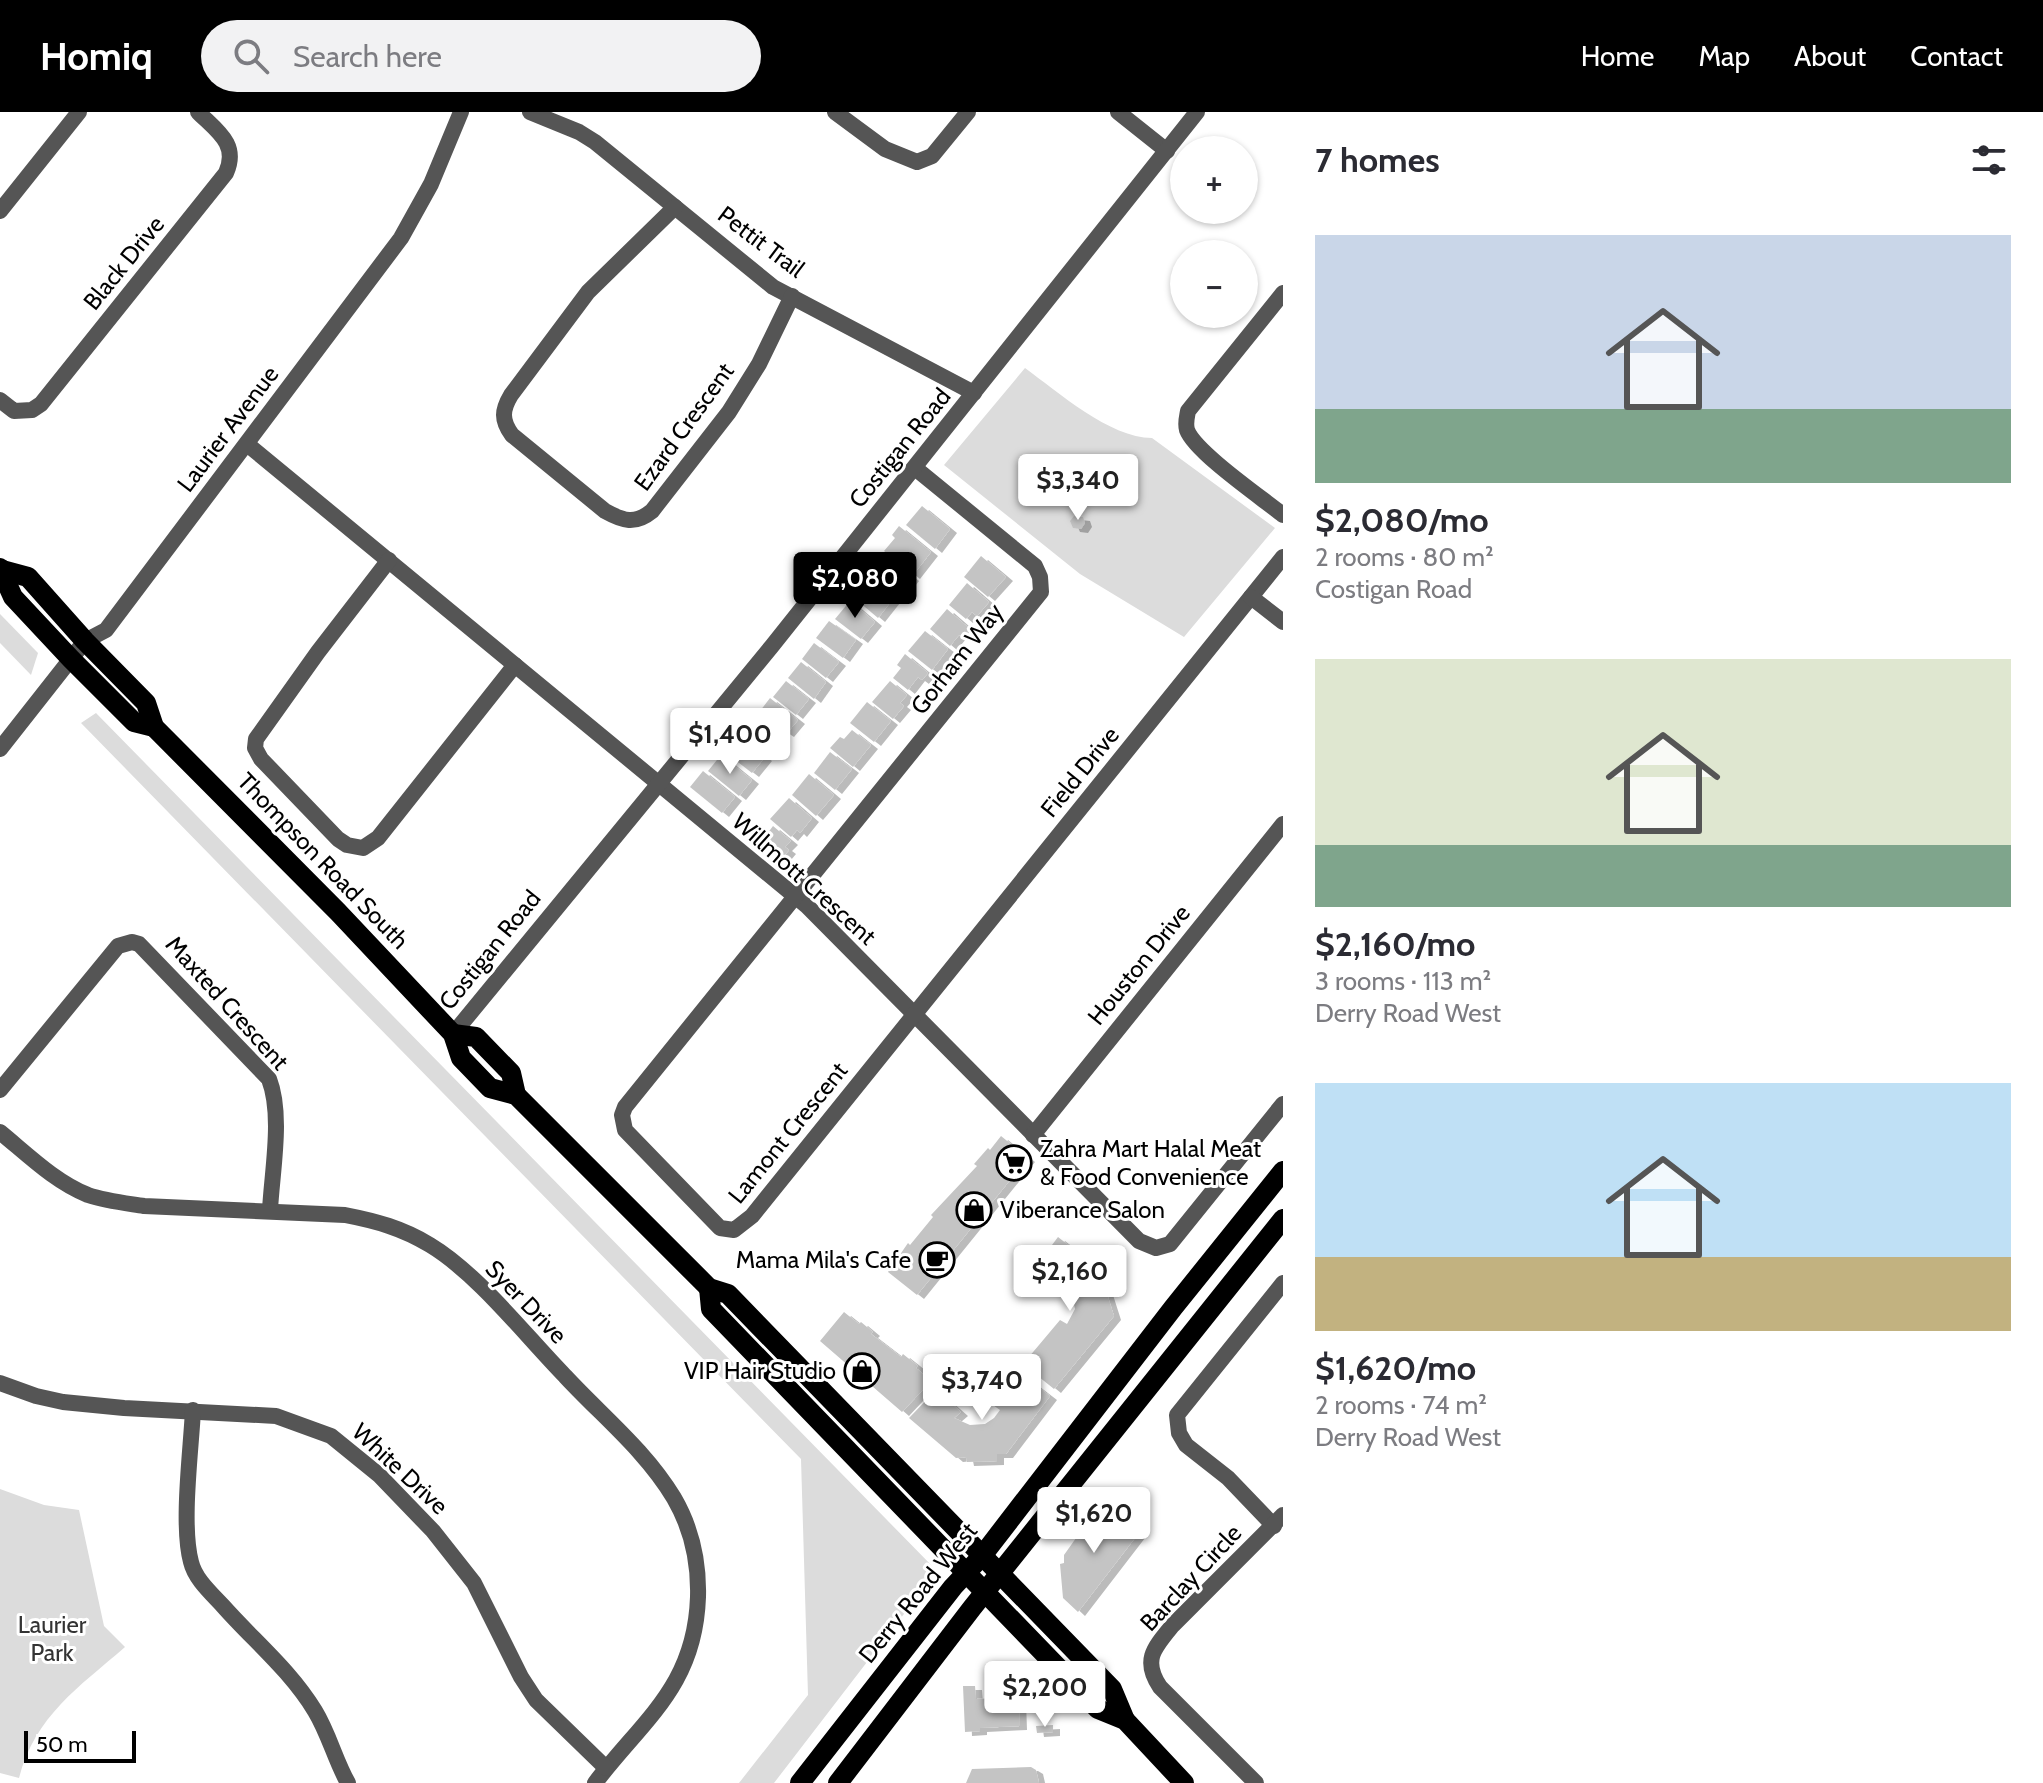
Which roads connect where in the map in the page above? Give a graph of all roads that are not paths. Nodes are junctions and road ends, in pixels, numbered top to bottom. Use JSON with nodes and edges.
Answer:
{"nodes":[{"id":1,"x":79,"y":112,"type":"edge"},
{"id":2,"x":198,"y":112,"type":"edge"},
{"id":3,"x":461,"y":112,"type":"edge"},
{"id":4,"x":530,"y":112,"type":"edge"},
{"id":5,"x":835,"y":112,"type":"edge"},
{"id":6,"x":968,"y":112,"type":"edge"},
{"id":7,"x":1118,"y":112,"type":"edge"},
{"id":8,"x":1197,"y":112,"type":"edge"},
{"id":9,"x":1167,"y":151,"type":"junction"},
{"id":10,"x":675,"y":207,"type":"junction"},
{"id":11,"x":0,"y":211,"type":"edge"},
{"id":12,"x":1283,"y":293,"type":"edge"},
{"id":13,"x":792,"y":296,"type":"junction"},
{"id":14,"x":974,"y":393,"type":"junction"},
{"id":15,"x":0,"y":400,"type":"edge"},
{"id":16,"x":247,"y":444,"type":"junction"},
{"id":17,"x":915,"y":468,"type":"junction"},
{"id":18,"x":1283,"y":515,"type":"edge"},
{"id":19,"x":1283,"y":557,"type":"edge"},
{"id":20,"x":389,"y":560,"type":"junction"},
{"id":21,"x":1,"y":569,"type":"edge"},
{"id":22,"x":1251,"y":597,"type":"junction"},
{"id":23,"x":1283,"y":622,"type":"edge"},
{"id":24,"x":85,"y":641,"type":"junction"},
{"id":25,"x":71,"y":659,"type":"junction"},
{"id":26,"x":515,"y":665,"type":"junction"},
{"id":27,"x":154,"y":727,"type":"junction"},
{"id":28,"x":0,"y":749,"type":"edge"},
{"id":29,"x":658,"y":783,"type":"junction"},
{"id":30,"x":1283,"y":824,"type":"edge"},
{"id":31,"x":1276,"y":847,"type":"edge"},
{"id":32,"x":794,"y":895,"type":"junction"},
{"id":33,"x":915,"y":1017,"type":"junction"},
{"id":34,"x":453,"y":1034,"type":"junction"},
{"id":35,"x":0,"y":1090,"type":"edge"},
{"id":36,"x":1283,"y":1104,"type":"edge"},
{"id":37,"x":0,"y":1132,"type":"edge"},
{"id":38,"x":1033,"y":1135,"type":"junction"},
{"id":39,"x":1283,"y":1171,"type":"edge"},
{"id":40,"x":270,"y":1210,"type":"junction"},
{"id":41,"x":1283,"y":1219,"type":"edge"},
{"id":42,"x":1283,"y":1283,"type":"edge"},
{"id":43,"x":709,"y":1288,"type":"junction"},
{"id":44,"x":0,"y":1383,"type":"edge"},
{"id":45,"x":193,"y":1410,"type":"junction"},
{"id":46,"x":1279,"y":1520,"type":"edge"},
{"id":47,"x":982,"y":1556,"type":"junction"},
{"id":48,"x":966,"y":1573,"type":"junction"},
{"id":49,"x":1001,"y":1573,"type":"junction"},
{"id":50,"x":985,"y":1594,"type":"junction"},
{"id":51,"x":1125,"y":1720,"type":"junction"},
{"id":52,"x":606,"y":1768,"type":"junction"},
{"id":53,"x":348,"y":1783,"type":"edge"},
{"id":54,"x":595,"y":1783,"type":"edge"},
{"id":55,"x":800,"y":1783,"type":"edge"},
{"id":56,"x":838,"y":1783,"type":"edge"},
{"id":57,"x":1184,"y":1783,"type":"edge"},
{"id":58,"x":1256,"y":1783,"type":"edge"}],
"edges":[{"from":1,"to":11,"type":"street"},
{"from":2,"to":15,"type":"street","name":"Black Drive"},
{"from":3,"to":16,"type":"street","name":"Laurier Avenue"},
{"from":4,"to":10,"type":"street","name":"Pettit Trail"},
{"from":5,"to":6,"type":"street"},
{"from":7,"to":9,"type":"street"},
{"from":8,"to":9,"type":"street","name":"Costigan Road"},
{"from":9,"to":14,"type":"street","name":"Costigan Road"},
{"from":10,"to":13,"type":"street","name":"Pettit Trail"},
{"from":10,"to":13,"type":"street","name":"Ezard Crescent"},
{"from":12,"to":18,"type":"street"},
{"from":13,"to":14,"type":"street","name":"Pettit Trail"},
{"from":14,"to":17,"type":"street","name":"Costigan Road"},
{"from":16,"to":20,"type":"street","name":"Willmott Crescent"},
{"from":16,"to":24,"type":"street","name":"Laurier Avenue"},
{"from":17,"to":29,"type":"street","name":"Costigan Road"},
{"from":17,"to":32,"type":"street","name":"Gorham Way"},
{"from":19,"to":22,"type":"street","name":"Field Drive"},
{"from":20,"to":26,"type":"street","name":"Willmott Crescent"},
{"from":20,"to":26,"type":"street"},
{"from":21,"to":24,"type":"main road","name":"Thompson Road South"},
{"from":21,"to":25,"type":"main road","name":"Thompson Road South"},
{"from":22,"to":23,"type":"street"},
{"from":22,"to":33,"type":"street","name":"Field Drive"},
{"from":24,"to":25,"type":"street","name":"Laurier Avenue"},
{"from":24,"to":27,"type":"main road","name":"Thompson Road South"},
{"from":25,"to":27,"type":"main road","name":"Thompson Road South"},
{"from":25,"to":28,"type":"street","name":"Laurier Avenue"},
{"from":26,"to":29,"type":"street","name":"Willmott Crescent"},
{"from":27,"to":34,"type":"main road","name":"Thompson Road South"},
{"from":29,"to":32,"type":"street","name":"Willmott Crescent"},
{"from":29,"to":34,"type":"street","name":"Costigan Road"},
{"from":30,"to":31,"type":"street","name":"Houston Drive"},
{"from":31,"to":38,"type":"street","name":"Houston Drive"},
{"from":32,"to":33,"type":"street","name":"Willmott Crescent"},
{"from":32,"to":33,"type":"street","name":"Lamont Crescent"},
{"from":33,"to":38,"type":"street","name":"Willmott Crescent"},
{"from":34,"to":43,"type":"main road","name":"Thompson Road South"},
{"from":35,"to":40,"type":"street","name":"Maxted Crescent"},
{"from":36,"to":38,"type":"street","name":"Willmott Crescent"},
{"from":37,"to":40,"type":"street","name":"Syer Drive"},
{"from":39,"to":47,"type":"main road","name":"Derry Road West"},
{"from":40,"to":52,"type":"street","name":"Syer Drive"},
{"from":41,"to":49,"type":"main road"},
{"from":42,"to":46,"type":"street"},
{"from":43,"to":47,"type":"main road","name":"Thompson Road South"},
{"from":43,"to":48,"type":"main road","name":"Thompson Road South"},
{"from":44,"to":45,"type":"street","name":"White Drive"},
{"from":45,"to":52,"type":"street","name":"White Drive"},
{"from":45,"to":53,"type":"street"},
{"from":46,"to":58,"type":"street","name":"Barclay Circle"},
{"from":47,"to":48,"type":"main road","name":"Derry Road West"},
{"from":47,"to":49,"type":"main road","name":"Thompson Road South"},
{"from":48,"to":50,"type":"main road","name":"Thompson Road South"},
{"from":48,"to":55,"type":"main road","name":"Derry Road West"},
{"from":49,"to":50,"type":"main road"},
{"from":49,"to":51,"type":"main road","name":"Thompson Road South"},
{"from":50,"to":51,"type":"main road","name":"Thompson Road South"},
{"from":50,"to":56,"type":"main road"},
{"from":51,"to":57,"type":"main road","name":"Thompson Road South"},
{"from":52,"to":54,"type":"street","name":"Syer Drive"}]}
